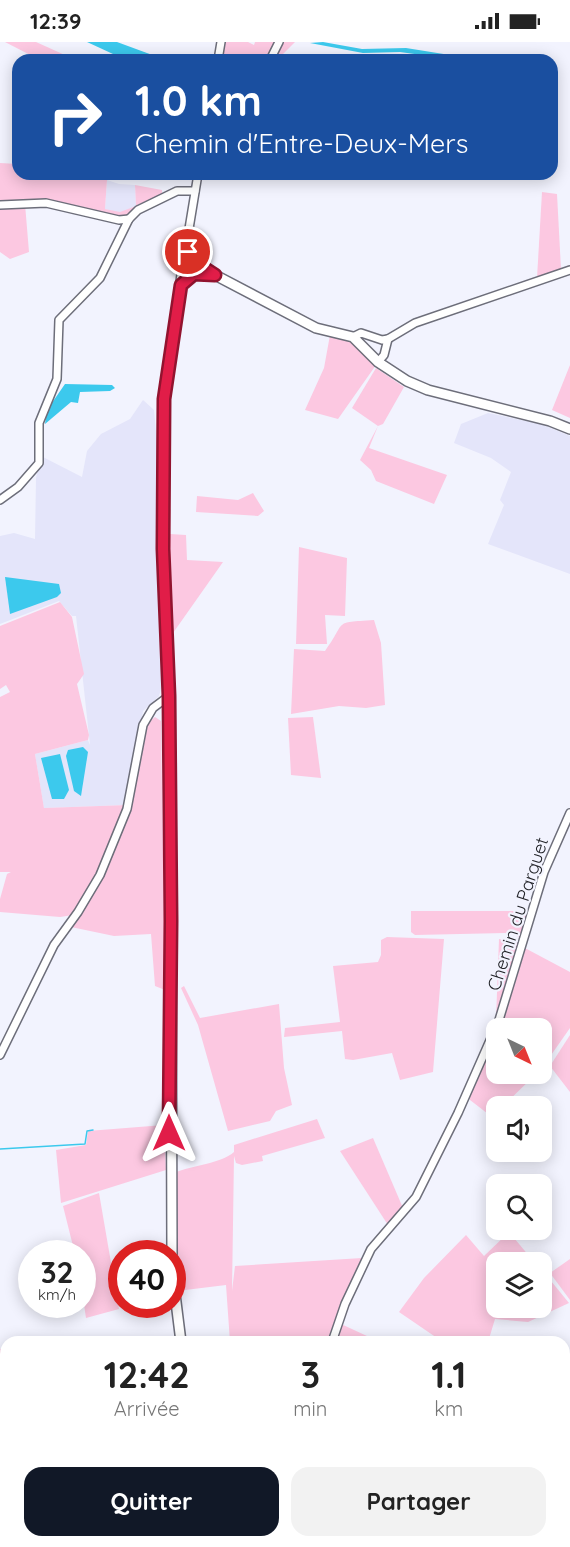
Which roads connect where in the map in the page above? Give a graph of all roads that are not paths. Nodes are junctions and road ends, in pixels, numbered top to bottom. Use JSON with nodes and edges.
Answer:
{"nodes":[{"id":1,"x":197,"y":180,"type":"edge"},
{"id":2,"x":195,"y":191,"type":"junction"},
{"id":3,"x":0,"y":205,"type":"edge"},
{"id":4,"x":129,"y":219,"type":"junction"},
{"id":5,"x":186,"y":247,"type":"junction"},
{"id":6,"x":183,"y":267,"type":"junction"},
{"id":7,"x":570,"y":270,"type":"edge"},
{"id":8,"x":200,"y":271,"type":"junction"},
{"id":9,"x":181,"y":285,"type":"junction"},
{"id":10,"x":353,"y":337,"type":"junction"},
{"id":11,"x":388,"y":339,"type":"junction"},
{"id":12,"x":378,"y":362,"type":"junction"},
{"id":13,"x":570,"y":429,"type":"edge"},
{"id":14,"x":0,"y":500,"type":"edge"},
{"id":15,"x":169,"y":696,"type":"junction"},
{"id":16,"x":570,"y":813,"type":"edge"},
{"id":17,"x":0,"y":1054,"type":"edge"},
{"id":18,"x":172,"y":1240,"type":"edge"},
{"id":19,"x":178,"y":1318,"type":"edge"},
{"id":20,"x":180,"y":1336,"type":"edge"},
{"id":21,"x":334,"y":1336,"type":"edge"}],
"edges":[{"from":1,"to":2,"type":"street"},
{"from":2,"to":4,"type":"street"},
{"from":2,"to":5,"type":"street"},
{"from":3,"to":4,"type":"street"},
{"from":4,"to":14,"type":"street"},
{"from":5,"to":6,"type":"street"},
{"from":5,"to":8,"type":"street"},
{"from":6,"to":8,"type":"street"},
{"from":6,"to":9,"type":"street"},
{"from":7,"to":11,"type":"street"},
{"from":8,"to":9,"type":"street"},
{"from":8,"to":10,"type":"street"},
{"from":9,"to":15,"type":"street"},
{"from":10,"to":11,"type":"street"},
{"from":10,"to":12,"type":"street"},
{"from":11,"to":12,"type":"street"},
{"from":12,"to":13,"type":"street"},
{"from":15,"to":17,"type":"street"},
{"from":15,"to":18,"type":"street"},
{"from":16,"to":21,"type":"street","name":"Chemin du Parguet"},
{"from":19,"to":20,"type":"street"}]}
